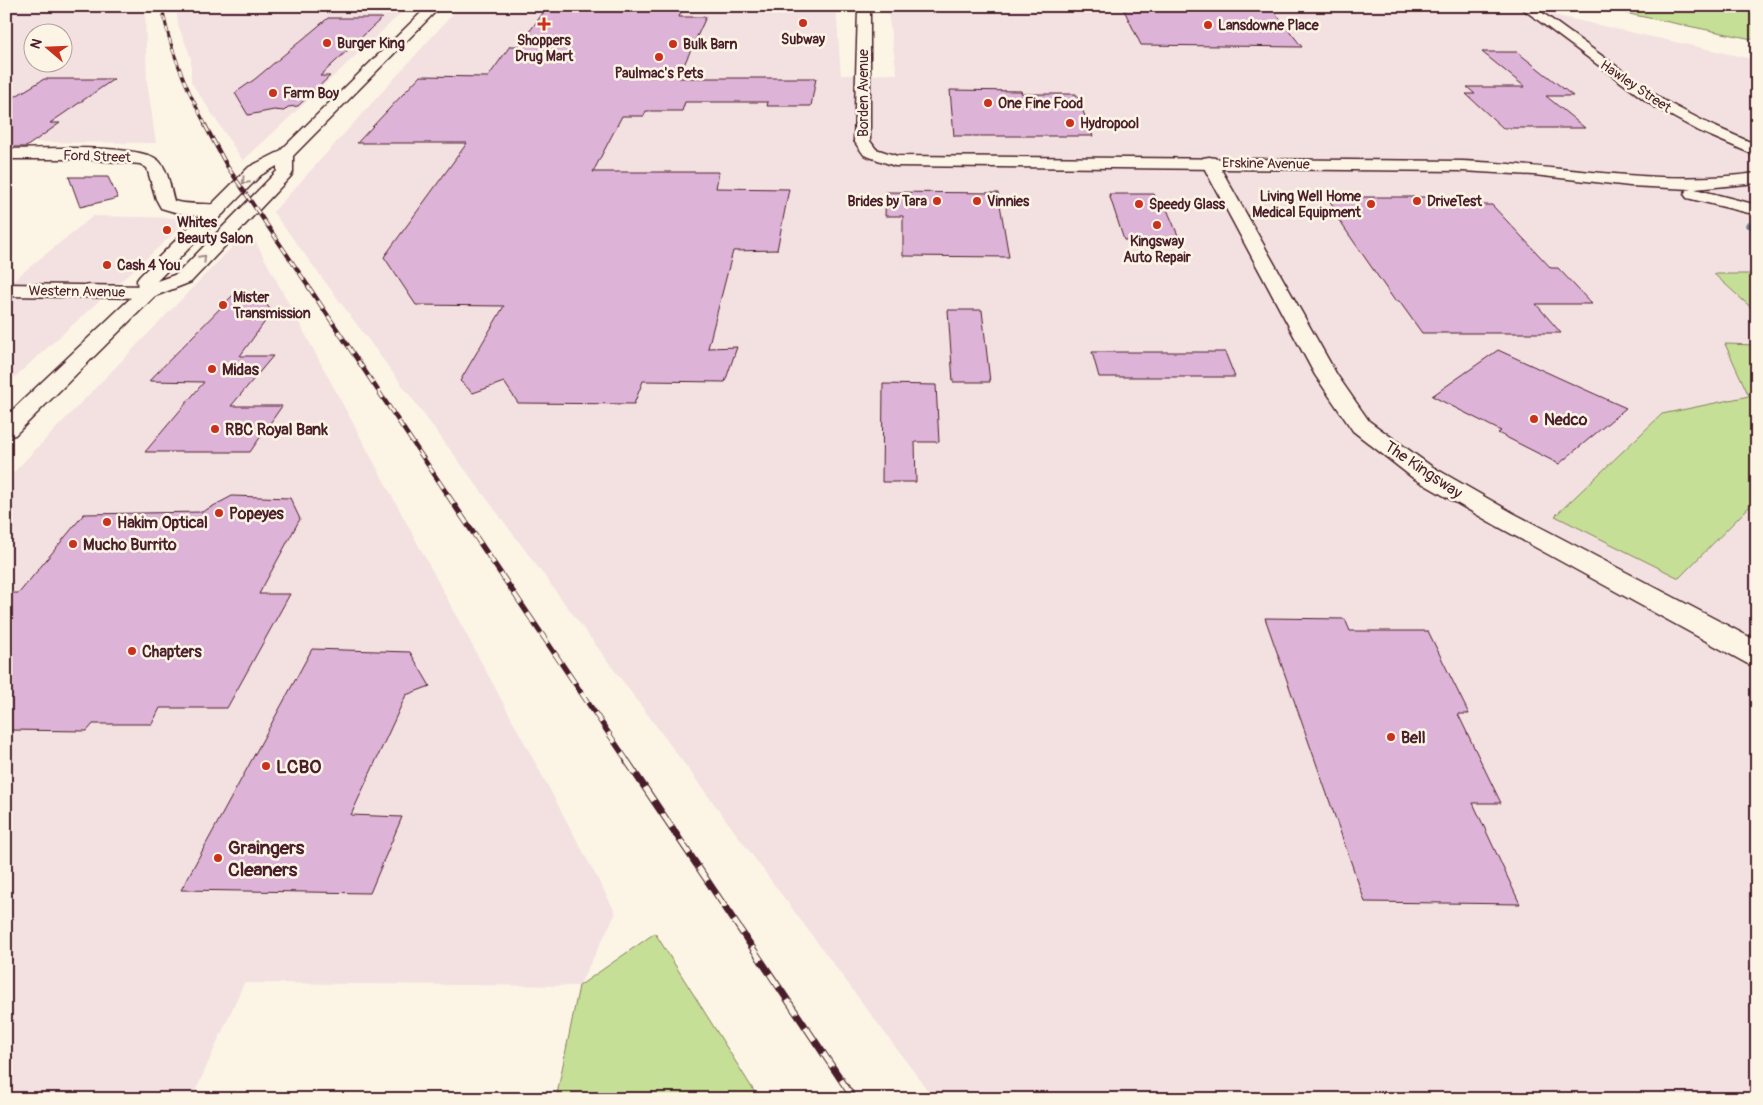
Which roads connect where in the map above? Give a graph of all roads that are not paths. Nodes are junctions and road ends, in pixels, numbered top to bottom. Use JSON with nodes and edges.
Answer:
{"nodes":[{"id":1,"x":435,"y":6,"type":"edge"},
{"id":2,"x":861,"y":6,"type":"edge"},
{"id":3,"x":1525,"y":6,"type":"edge"},
{"id":4,"x":1757,"y":151,"type":"edge"},
{"id":5,"x":6,"y":154,"type":"edge"},
{"id":6,"x":285,"y":156,"type":"junction"},
{"id":7,"x":894,"y":161,"type":"joint"},
{"id":8,"x":1209,"y":162,"type":"junction"},
{"id":9,"x":1757,"y":178,"type":"edge"},
{"id":10,"x":1637,"y":182,"type":"junction"},
{"id":11,"x":1757,"y":189,"type":"edge"},
{"id":12,"x":1754,"y":209,"type":"edge"},
{"id":13,"x":217,"y":210,"type":"junction"},
{"id":14,"x":6,"y":290,"type":"edge"},
{"id":15,"x":148,"y":292,"type":"junction"},
{"id":16,"x":6,"y":430,"type":"edge"},
{"id":17,"x":1757,"y":654,"type":"edge"}],
"edges":[{"from":1,"to":6,"type":"street"},
{"from":2,"to":7,"type":"street","name":"Borden Avenue"},
{"from":3,"to":4,"type":"street","name":"Hawley Street"},
{"from":5,"to":13,"type":"street","name":"Ford Street"},
{"from":6,"to":13,"type":"street","one_way":true},
{"from":15,"to":6,"type":"street","one_way":true},
{"from":7,"to":8,"type":"street","name":"Erskine Avenue"},
{"from":8,"to":10,"type":"street","name":"Erskine Avenue"},
{"from":8,"to":17,"type":"street","name":"The Kingsway"},
{"from":9,"to":10,"type":"street"},
{"from":10,"to":12,"type":"street"},
{"from":11,"to":12,"type":"street"},
{"from":13,"to":15,"type":"street"},
{"from":14,"to":15,"type":"street","name":"Western Avenue"},
{"from":15,"to":16,"type":"street"}]}
